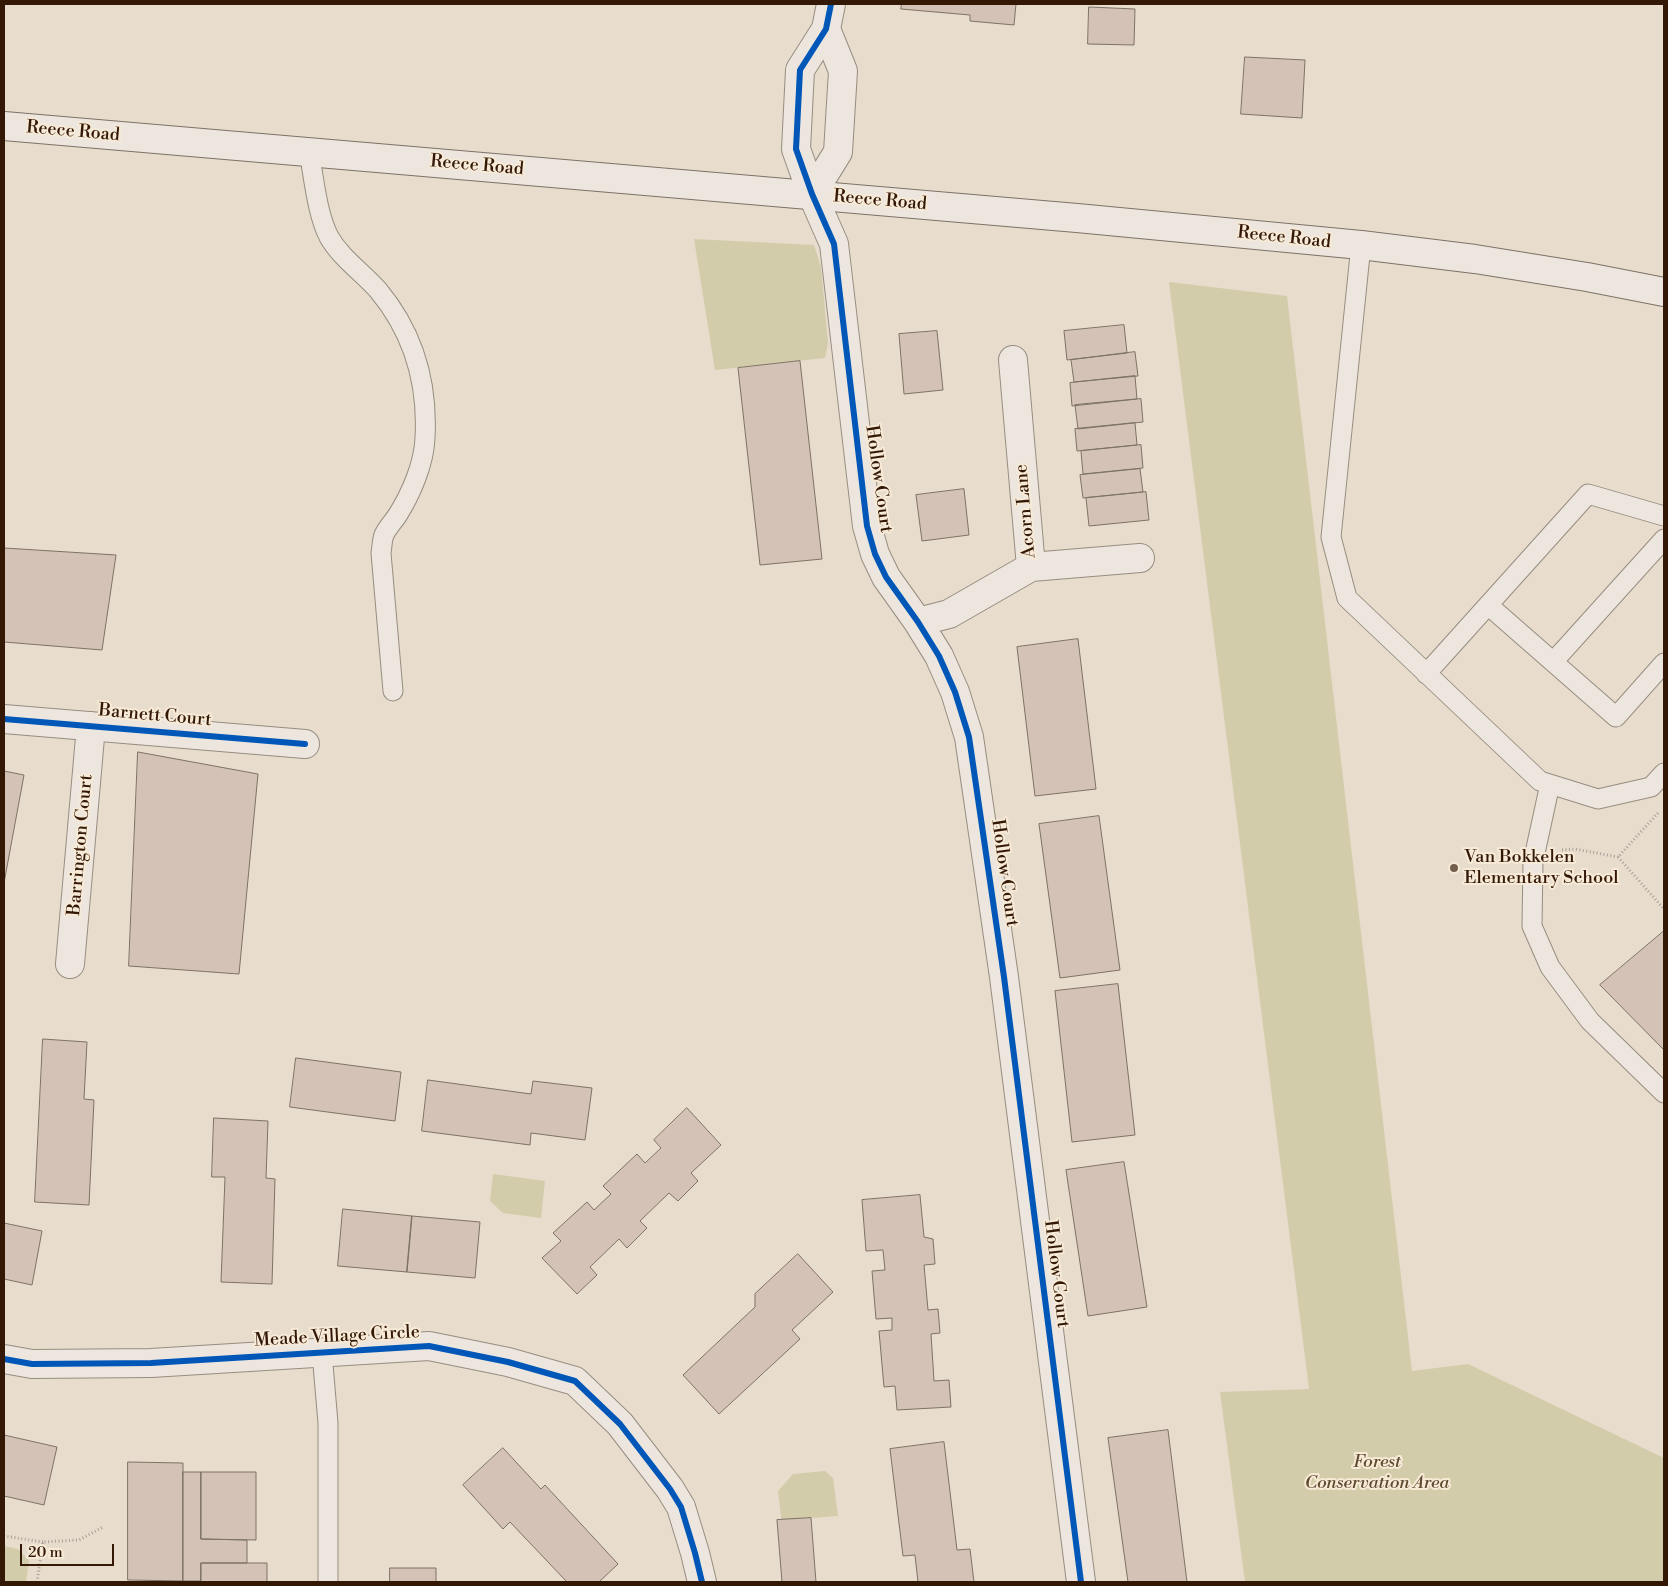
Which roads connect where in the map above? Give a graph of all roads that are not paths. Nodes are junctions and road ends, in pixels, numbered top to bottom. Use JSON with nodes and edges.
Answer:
{"nodes":[{"id":1,"x":829,"y":16,"type":"edge"},
{"id":2,"x":4,"y":126,"type":"edge"},
{"id":3,"x":309,"y":152,"type":"junction"},
{"id":4,"x":812,"y":194,"type":"junction"},
{"id":5,"x":1361,"y":245,"type":"junction"},
{"id":6,"x":1664,"y":292,"type":"edge"},
{"id":7,"x":1013,"y":360,"type":"dead end"},
{"id":8,"x":1664,"y":516,"type":"edge"},
{"id":9,"x":1664,"y":539,"type":"edge"},
{"id":10,"x":1140,"y":558,"type":"dead end"},
{"id":11,"x":1031,"y":568,"type":"junction"},
{"id":12,"x":1488,"y":605,"type":"junction"},
{"id":13,"x":918,"y":622,"type":"junction"},
{"id":14,"x":1553,"y":662,"type":"junction"},
{"id":15,"x":1664,"y":663,"type":"edge"},
{"id":16,"x":1426,"y":674,"type":"junction"},
{"id":17,"x":393,"y":691,"type":"dead end"},
{"id":18,"x":4,"y":719,"type":"edge"},
{"id":19,"x":91,"y":726,"type":"junction"},
{"id":20,"x":305,"y":744,"type":"dead end"},
{"id":21,"x":1664,"y":773,"type":"edge"},
{"id":22,"x":1550,"y":784,"type":"junction"},
{"id":23,"x":70,"y":964,"type":"dead end"},
{"id":24,"x":1664,"y":1093,"type":"edge"},
{"id":25,"x":322,"y":1353,"type":"junction"},
{"id":26,"x":4,"y":1359,"type":"edge"},
{"id":27,"x":328,"y":1582,"type":"edge"},
{"id":28,"x":702,"y":1582,"type":"edge"},
{"id":29,"x":1081,"y":1582,"type":"edge"}],
"edges":[{"from":1,"to":4,"type":"street"},
{"from":1,"to":4,"type":"street","name":"Hollow Court"},
{"from":2,"to":3,"type":"street","name":"Reece Road"},
{"from":3,"to":4,"type":"street","name":"Reece Road"},
{"from":3,"to":17,"type":"lane"},
{"from":4,"to":5,"type":"street","name":"Reece Road"},
{"from":4,"to":13,"type":"street","name":"Hollow Court"},
{"from":5,"to":6,"type":"street","name":"Reece Road"},
{"from":5,"to":16,"type":"lane"},
{"from":7,"to":11,"type":"street","name":"Acorn Lane"},
{"from":8,"to":12,"type":"lane"},
{"from":9,"to":14,"type":"lane"},
{"from":10,"to":11,"type":"street"},
{"from":11,"to":13,"type":"street","name":"Acorn Lane"},
{"from":12,"to":14,"type":"lane"},
{"from":12,"to":16,"type":"lane"},
{"from":13,"to":29,"type":"street","name":"Hollow Court"},
{"from":14,"to":15,"type":"lane"},
{"from":16,"to":22,"type":"lane"},
{"from":18,"to":19,"type":"street","name":"Barnett Court"},
{"from":19,"to":20,"type":"street","name":"Barnett Court"},
{"from":19,"to":23,"type":"street","name":"Barrington Court"},
{"from":21,"to":22,"type":"lane"},
{"from":22,"to":24,"type":"lane"},
{"from":25,"to":26,"type":"street","name":"Meade Village Circle"},
{"from":25,"to":27,"type":"lane"},
{"from":25,"to":28,"type":"street","name":"Meade Village Circle"}]}
